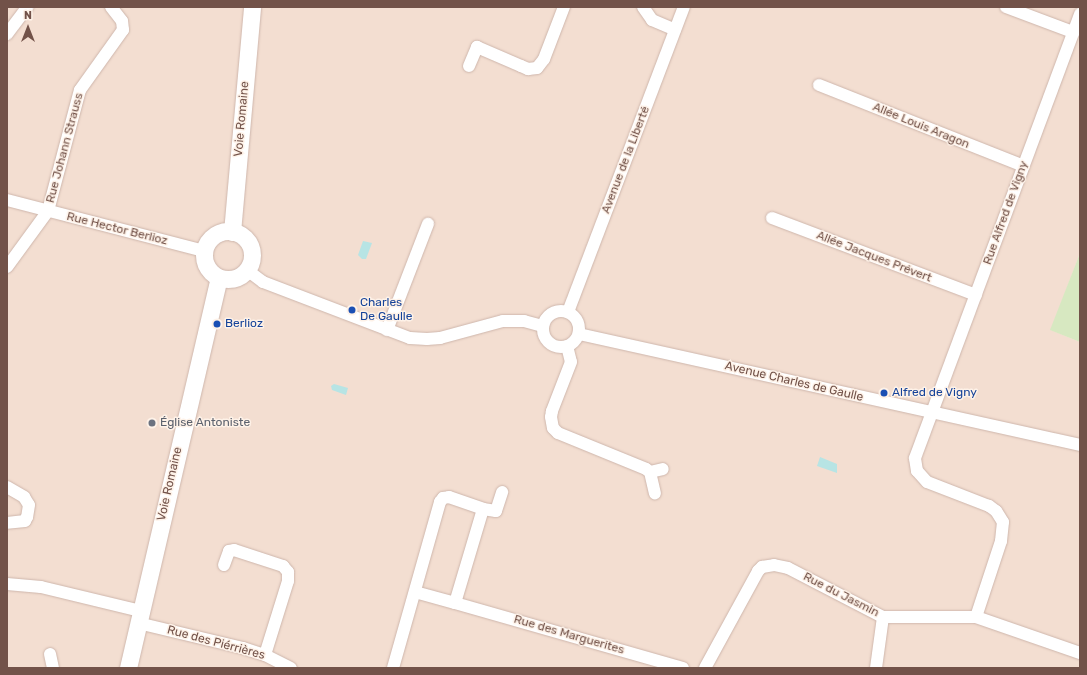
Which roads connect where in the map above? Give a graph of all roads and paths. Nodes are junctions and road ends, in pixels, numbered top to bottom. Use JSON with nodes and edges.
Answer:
{"nodes":[{"id":1,"x":27,"y":7,"type":"edge"},
{"id":2,"x":111,"y":7,"type":"edge"},
{"id":3,"x":252,"y":7,"type":"edge"},
{"id":4,"x":564,"y":7,"type":"edge"},
{"id":5,"x":643,"y":7,"type":"edge"},
{"id":6,"x":684,"y":7,"type":"edge"},
{"id":7,"x":1006,"y":7,"type":"edge"},
{"id":8,"x":1080,"y":14,"type":"edge"},
{"id":9,"x":675,"y":30,"type":"junction"},
{"id":10,"x":1073,"y":32,"type":"junction"},
{"id":11,"x":7,"y":34,"type":"edge"},
{"id":12,"x":469,"y":66,"type":"dead end"},
{"id":13,"x":819,"y":85,"type":"dead end"},
{"id":14,"x":1024,"y":166,"type":"junction"},
{"id":15,"x":7,"y":200,"type":"edge"},
{"id":16,"x":48,"y":211,"type":"junction"},
{"id":17,"x":772,"y":218,"type":"dead end"},
{"id":18,"x":428,"y":224,"type":"dead end"},
{"id":19,"x":232,"y":232,"type":"junction"},
{"id":20,"x":204,"y":251,"type":"junction"},
{"id":21,"x":7,"y":267,"type":"edge"},
{"id":22,"x":247,"y":270,"type":"junction"},
{"id":23,"x":219,"y":278,"type":"junction"},
{"id":24,"x":976,"y":296,"type":"junction"},
{"id":25,"x":568,"y":312,"type":"junction"},
{"id":26,"x":543,"y":326,"type":"junction"},
{"id":27,"x":388,"y":330,"type":"junction"},
{"id":28,"x":579,"y":334,"type":"junction"},
{"id":29,"x":567,"y":346,"type":"junction"},
{"id":30,"x":933,"y":412,"type":"junction"},
{"id":31,"x":1080,"y":445,"type":"edge"},
{"id":32,"x":663,"y":469,"type":"dead end"},
{"id":33,"x":650,"y":472,"type":"junction"},
{"id":34,"x":7,"y":487,"type":"edge"},
{"id":35,"x":502,"y":492,"type":"dead end"},
{"id":36,"x":655,"y":493,"type":"dead end"},
{"id":37,"x":483,"y":509,"type":"junction"},
{"id":38,"x":7,"y":524,"type":"edge"},
{"id":39,"x":224,"y":565,"type":"dead end"},
{"id":40,"x":7,"y":584,"type":"edge"},
{"id":41,"x":415,"y":592,"type":"junction"},
{"id":42,"x":455,"y":603,"type":"junction"},
{"id":43,"x":139,"y":617,"type":"junction"},
{"id":44,"x":883,"y":617,"type":"junction"},
{"id":45,"x":976,"y":617,"type":"junction"},
{"id":46,"x":1080,"y":653,"type":"edge"},
{"id":47,"x":50,"y":654,"type":"dead end"},
{"id":48,"x":265,"y":655,"type":"junction"},
{"id":49,"x":53,"y":668,"type":"edge"},
{"id":50,"x":128,"y":668,"type":"edge"},
{"id":51,"x":292,"y":668,"type":"edge"},
{"id":52,"x":393,"y":668,"type":"edge"},
{"id":53,"x":683,"y":668,"type":"edge"},
{"id":54,"x":706,"y":668,"type":"edge"},
{"id":55,"x":876,"y":668,"type":"edge"}],
"edges":[{"from":1,"to":11,"type":"street"},
{"from":2,"to":16,"type":"street","name":"Rue Johann Strauss"},
{"from":3,"to":19,"type":"street","name":"Voie Romaine"},
{"from":4,"to":12,"type":"street"},
{"from":5,"to":9,"type":"street"},
{"from":6,"to":9,"type":"street","name":"Avenue de la Liberté"},
{"from":7,"to":10,"type":"street"},
{"from":8,"to":10,"type":"street","name":"Rue Alfred de Vigny"},
{"from":9,"to":25,"type":"street","name":"Avenue de la Liberté"},
{"from":10,"to":14,"type":"street","name":"Rue Alfred de Vigny"},
{"from":13,"to":14,"type":"street","name":"Allée Louis Aragon"},
{"from":14,"to":24,"type":"street","name":"Rue Alfred de Vigny"},
{"from":15,"to":16,"type":"street","name":"Rue Hector Berlioz"},
{"from":16,"to":20,"type":"street","name":"Rue Hector Berlioz"},
{"from":16,"to":21,"type":"street"},
{"from":17,"to":24,"type":"street","name":"Allée Jacques Prévert"},
{"from":18,"to":27,"type":"street"},
{"from":19,"to":20,"type":"street"},
{"from":19,"to":22,"type":"street"},
{"from":20,"to":23,"type":"street"},
{"from":22,"to":23,"type":"street"},
{"from":22,"to":27,"type":"street"},
{"from":23,"to":43,"type":"street","name":"Voie Romaine"},
{"from":24,"to":30,"type":"street","name":"Rue Alfred de Vigny"},
{"from":25,"to":26,"type":"street"},
{"from":25,"to":28,"type":"street"},
{"from":26,"to":27,"type":"street"},
{"from":26,"to":29,"type":"street"},
{"from":28,"to":29,"type":"street"},
{"from":28,"to":30,"type":"street","name":"Avenue Charles de Gaulle"},
{"from":29,"to":33,"type":"street"},
{"from":30,"to":31,"type":"street","name":"Avenue Charles de Gaulle"},
{"from":30,"to":45,"type":"street","name":"Rue Alfred de Vigny"},
{"from":32,"to":33,"type":"street"},
{"from":33,"to":36,"type":"street"},
{"from":34,"to":38,"type":"street"},
{"from":35,"to":37,"type":"street"},
{"from":37,"to":41,"type":"street"},
{"from":37,"to":42,"type":"street"},
{"from":39,"to":48,"type":"street"},
{"from":40,"to":43,"type":"street","name":"Rue des Piérrières"},
{"from":41,"to":42,"type":"street","name":"Rue des Marguerites"},
{"from":41,"to":52,"type":"street"},
{"from":42,"to":53,"type":"street","name":"Rue des Marguerites"},
{"from":43,"to":48,"type":"street","name":"Rue des Piérrières"},
{"from":43,"to":50,"type":"street","name":"Voie Romaine"},
{"from":44,"to":45,"type":"street","name":"Rue du Jasmin"},
{"from":44,"to":54,"type":"street","name":"Rue du Jasmin"},
{"from":44,"to":55,"type":"street"},
{"from":45,"to":46,"type":"street","name":"Rue du Jasmin"},
{"from":47,"to":49,"type":"street"},
{"from":48,"to":51,"type":"street","name":"Rue des Piérrières"}]}
